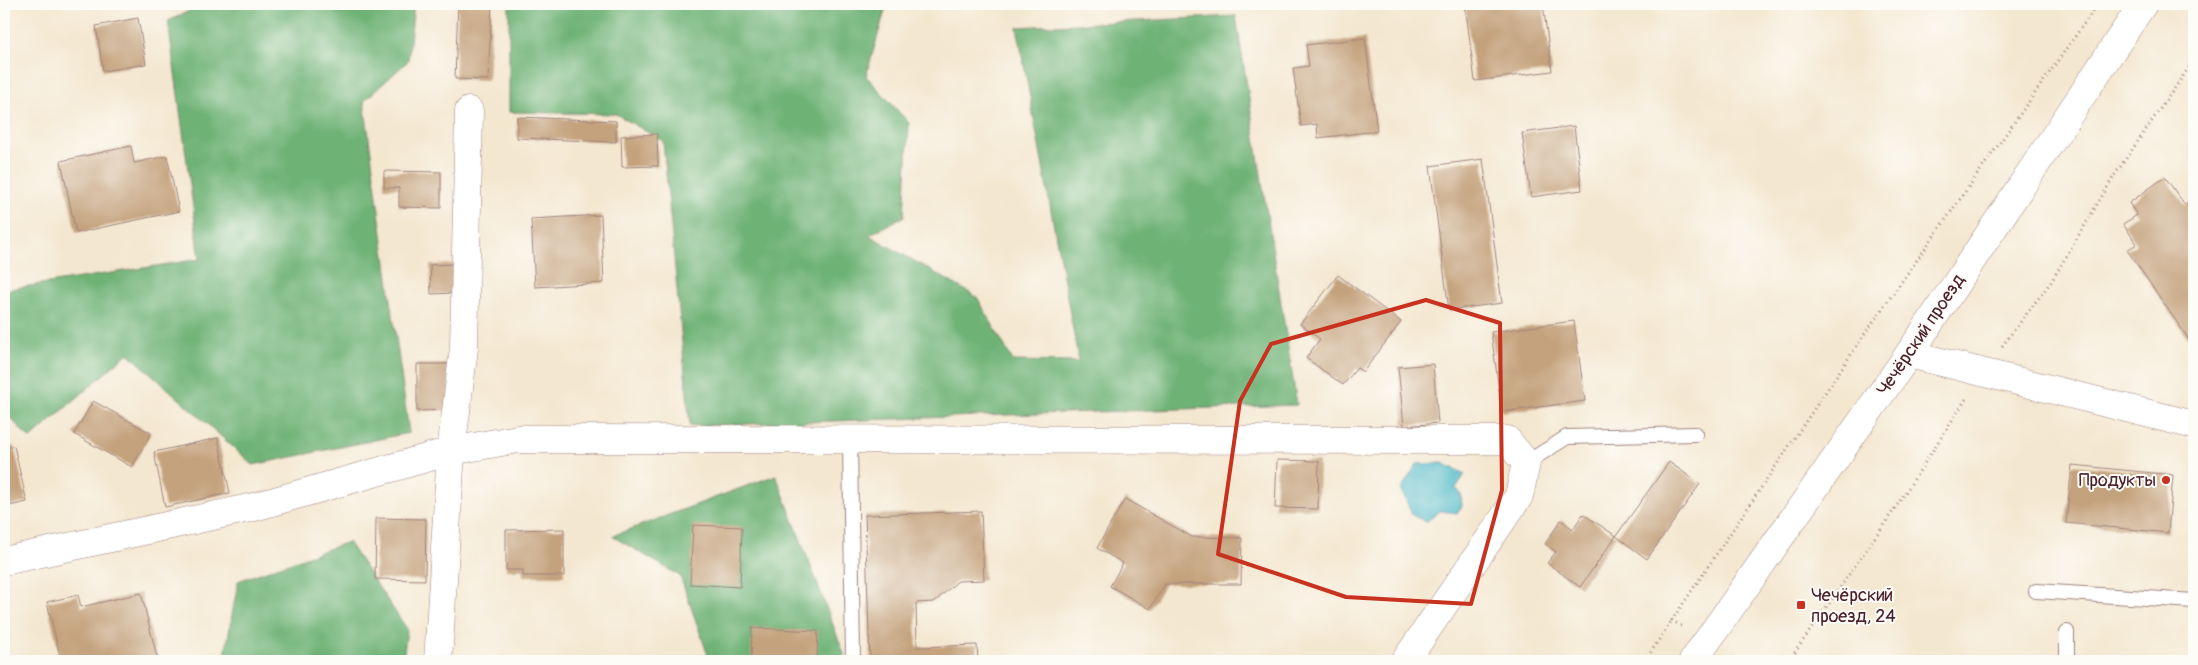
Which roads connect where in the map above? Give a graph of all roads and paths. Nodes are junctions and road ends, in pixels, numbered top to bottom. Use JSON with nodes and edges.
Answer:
{"nodes":[{"id":1,"x":2098,"y":4,"type":"edge"},
{"id":2,"x":2143,"y":4,"type":"edge"},
{"id":3,"x":470,"y":111,"type":"dead end"},
{"id":4,"x":1909,"y":354,"type":"junction"},
{"id":5,"x":2194,"y":425,"type":"edge"},
{"id":6,"x":1696,"y":434,"type":"dead end"},
{"id":7,"x":850,"y":440,"type":"junction"},
{"id":8,"x":451,"y":451,"type":"junction"},
{"id":9,"x":1526,"y":463,"type":"junction"},
{"id":10,"x":4,"y":561,"type":"edge"},
{"id":11,"x":2036,"y":591,"type":"dead end"},
{"id":12,"x":2194,"y":601,"type":"edge"},
{"id":13,"x":1672,"y":620,"type":"junction"},
{"id":14,"x":2067,"y":632,"type":"dead end"},
{"id":15,"x":1699,"y":652,"type":"edge"},
{"id":16,"x":438,"y":661,"type":"edge"},
{"id":17,"x":853,"y":661,"type":"edge"},
{"id":18,"x":1405,"y":661,"type":"edge"},
{"id":19,"x":1645,"y":661,"type":"edge"},
{"id":20,"x":1737,"y":661,"type":"edge"},
{"id":21,"x":2067,"y":661,"type":"edge"}],
"edges":[{"from":1,"to":13,"type":"path"},
{"from":2,"to":4,"type":"street","name":"Чечёрский проезд"},
{"from":3,"to":8,"type":"street"},
{"from":4,"to":5,"type":"street"},
{"from":4,"to":15,"type":"street","name":"Чечёрский проезд"},
{"from":6,"to":9,"type":"lane"},
{"from":7,"to":8,"type":"street"},
{"from":7,"to":9,"type":"street"},
{"from":7,"to":17,"type":"lane"},
{"from":8,"to":10,"type":"street"},
{"from":8,"to":16,"type":"street"},
{"from":9,"to":18,"type":"street"},
{"from":11,"to":12,"type":"lane"},
{"from":13,"to":15,"type":"path"},
{"from":13,"to":19,"type":"path"},
{"from":14,"to":21,"type":"lane"},
{"from":15,"to":20,"type":"path"}]}
